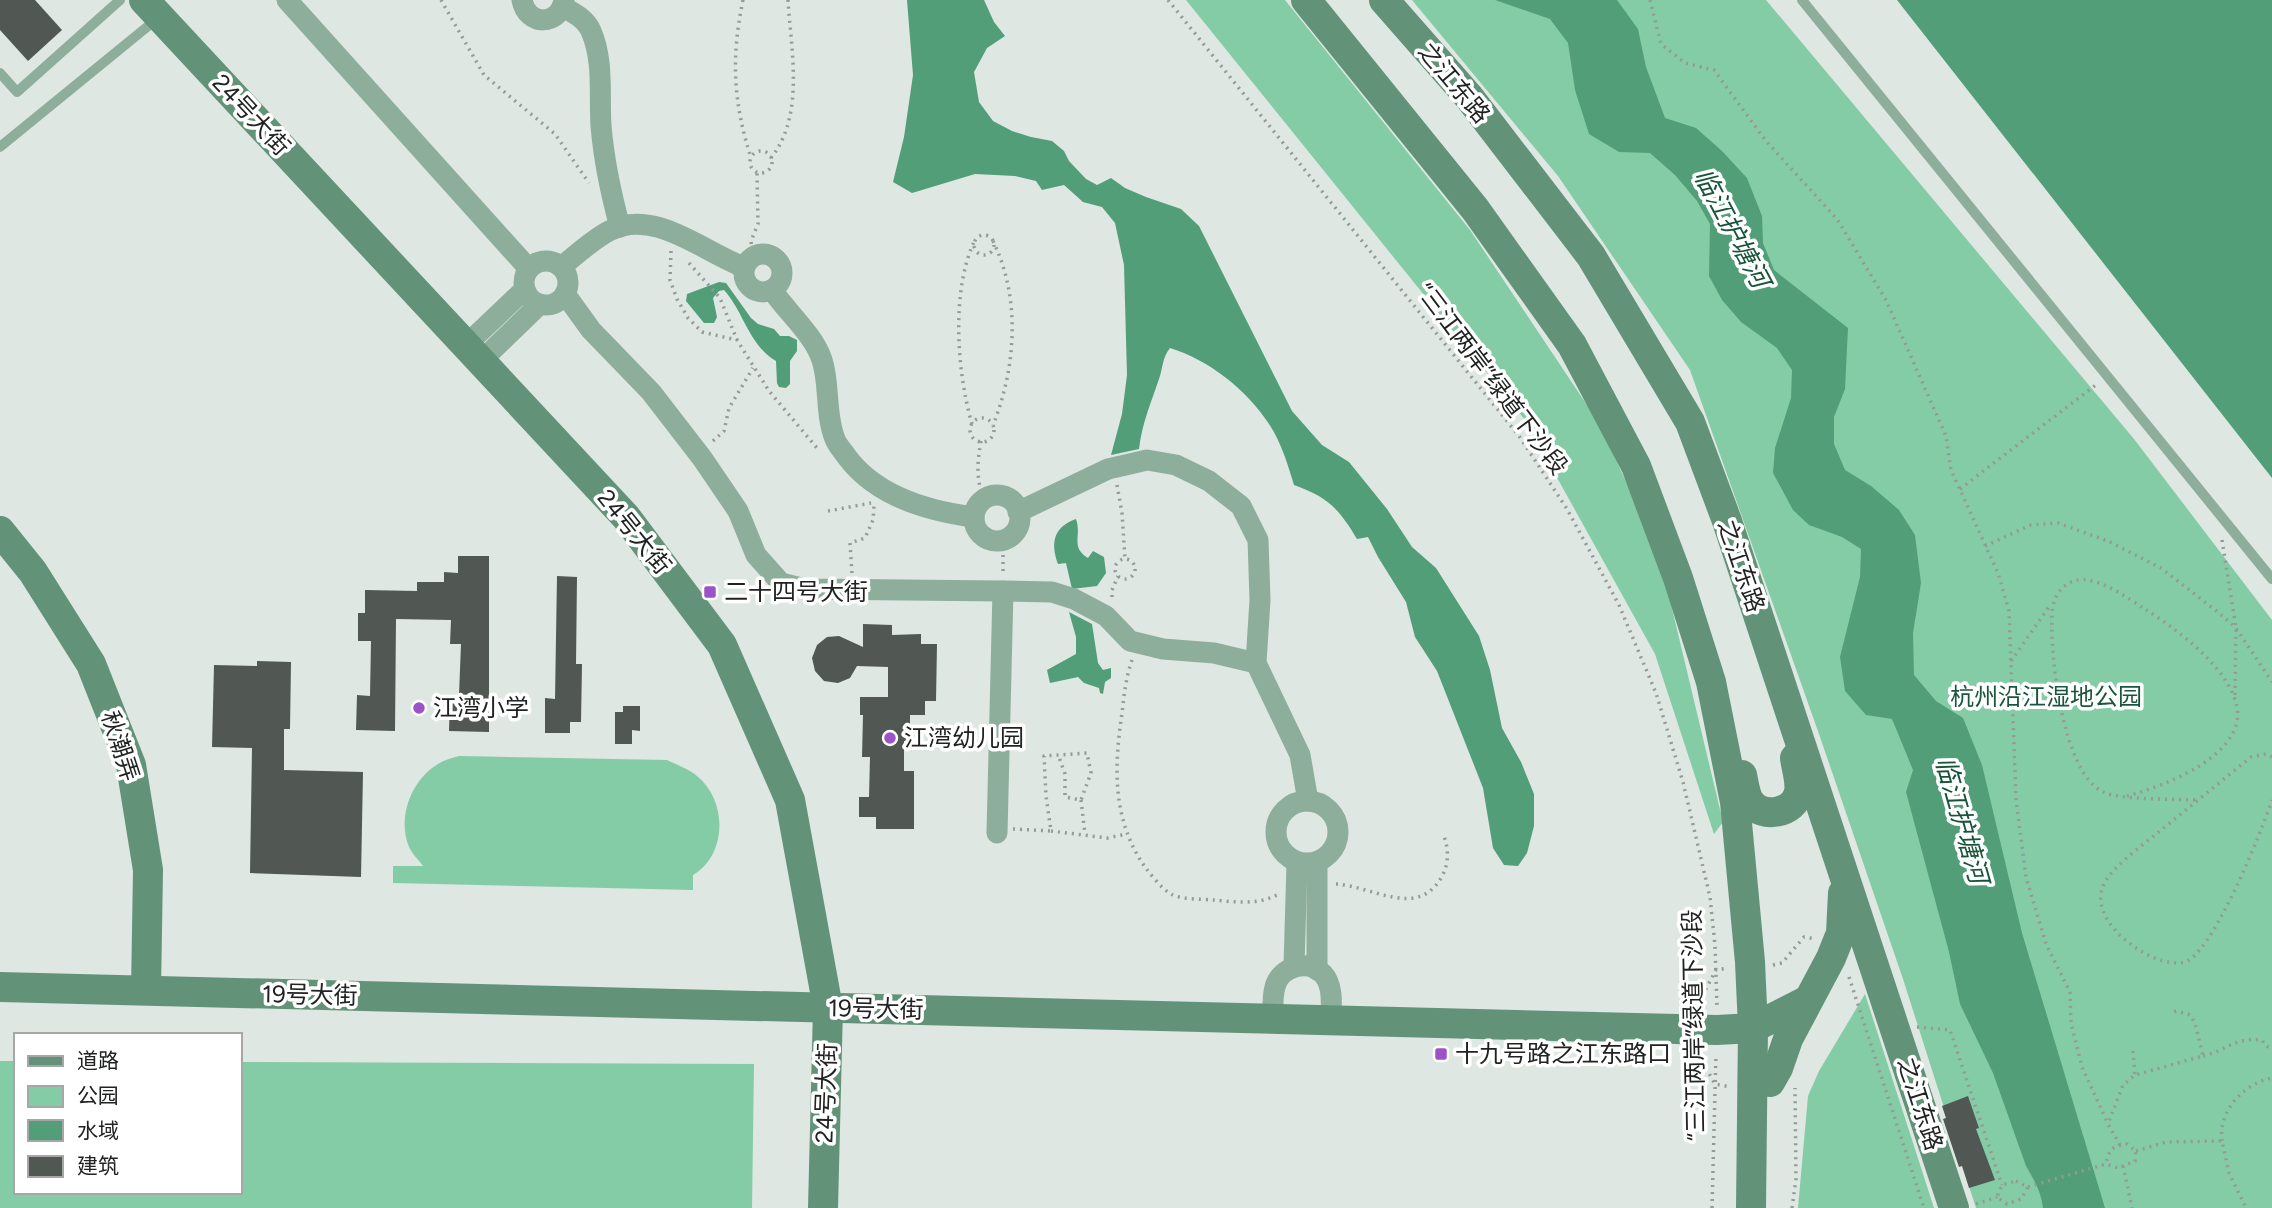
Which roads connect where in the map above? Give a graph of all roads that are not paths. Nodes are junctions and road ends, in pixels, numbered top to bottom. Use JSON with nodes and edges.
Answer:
{"nodes":[{"id":1,"x":120,"y":0,"type":"edge"},
{"id":2,"x":287,"y":0,"type":"edge"},
{"id":3,"x":522,"y":0,"type":"edge"},
{"id":4,"x":1306,"y":0,"type":"edge"},
{"id":5,"x":1384,"y":0,"type":"edge"},
{"id":6,"x":1802,"y":0,"type":"edge"},
{"id":7,"x":564,"y":3,"type":"edge"},
{"id":8,"x":152,"y":8,"type":"edge"},
{"id":9,"x":0,"y":73,"type":"edge"},
{"id":10,"x":0,"y":147,"type":"edge"},
{"id":11,"x":620,"y":227,"type":"junction"},
{"id":12,"x":748,"y":262,"type":"junction"},
{"id":13,"x":561,"y":267,"type":"junction"},
{"id":14,"x":531,"y":288,"type":"junction"},
{"id":15,"x":772,"y":290,"type":"junction"},
{"id":16,"x":565,"y":294,"type":"junction"},
{"id":17,"x":473,"y":353,"type":"junction"},
{"id":18,"x":979,"y":508,"type":"junction"},
{"id":19,"x":1018,"y":512,"type":"junction"},
{"id":20,"x":0,"y":531,"type":"edge"},
{"id":21,"x":2272,"y":579,"type":"edge"},
{"id":22,"x":1003,"y":591,"type":"junction"},
{"id":23,"x":1701,"y":651,"type":"junction"},
{"id":24,"x":1256,"y":663,"type":"junction"},
{"id":25,"x":1791,"y":715,"type":"junction"},
{"id":26,"x":1308,"y":801,"type":"junction"},
{"id":27,"x":997,"y":831,"type":"road end"},
{"id":28,"x":1841,"y":864,"type":"junction"},
{"id":29,"x":1307,"y":874,"type":"junction"},
{"id":30,"x":1294,"y":966,"type":"junction"},
{"id":31,"x":1317,"y":970,"type":"junction"},
{"id":32,"x":0,"y":987,"type":"edge"},
{"id":33,"x":146,"y":990,"type":"junction"},
{"id":34,"x":1806,"y":1002,"type":"junction"},
{"id":35,"x":828,"y":1008,"type":"junction"},
{"id":36,"x":1273,"y":1020,"type":"junction"},
{"id":37,"x":1331,"y":1021,"type":"junction"},
{"id":38,"x":1753,"y":1028,"type":"junction"},
{"id":39,"x":1783,"y":1087,"type":"junction"},
{"id":40,"x":1964,"y":1206,"type":"edge"},
{"id":41,"x":823,"y":1208,"type":"edge"},
{"id":42,"x":1751,"y":1208,"type":"edge"},
{"id":43,"x":1768,"y":1208,"type":"edge"}],
"edges":[{"from":1,"to":9,"type":"lane"},
{"from":2,"to":14,"type":"street"},
{"from":3,"to":7,"type":"street"},
{"from":4,"to":23,"type":"street"},
{"from":5,"to":25,"type":"street","name":"之江东路"},
{"from":6,"to":21,"type":"lane"},
{"from":7,"to":11,"type":"street"},
{"from":8,"to":10,"type":"lane"},
{"from":8,"to":17,"type":"street","name":"24号大街"},
{"from":11,"to":12,"type":"street"},
{"from":11,"to":13,"type":"street"},
{"from":12,"to":15,"type":"street"},
{"from":12,"to":15,"type":"street"},
{"from":13,"to":14,"type":"street"},
{"from":13,"to":16,"type":"street"},
{"from":14,"to":16,"type":"street"},
{"from":14,"to":17,"type":"street"},
{"from":15,"to":18,"type":"street"},
{"from":16,"to":22,"type":"street"},
{"from":17,"to":35,"type":"street","name":"24号大街"},
{"from":18,"to":19,"type":"street"},
{"from":18,"to":19,"type":"street"},
{"from":19,"to":24,"type":"street"},
{"from":20,"to":33,"type":"street","name":"秋潮弄"},
{"from":22,"to":24,"type":"street"},
{"from":22,"to":27,"type":"street"},
{"from":23,"to":25,"type":"street"},
{"from":23,"to":38,"type":"street"},
{"from":24,"to":26,"type":"street"},
{"from":25,"to":28,"type":"street","name":"之江东路"},
{"from":26,"to":29,"type":"street"},
{"from":26,"to":29,"type":"street"},
{"from":28,"to":34,"type":"street"},
{"from":28,"to":40,"type":"street","name":"之江东路"},
{"from":29,"to":30,"type":"street"},
{"from":29,"to":31,"type":"street"},
{"from":30,"to":31,"type":"street"},
{"from":30,"to":36,"type":"street"},
{"from":31,"to":37,"type":"street"},
{"from":32,"to":33,"type":"street","name":"19号大街"},
{"from":33,"to":35,"type":"street","name":"19号大街"},
{"from":34,"to":38,"type":"street"},
{"from":34,"to":39,"type":"street"},
{"from":35,"to":36,"type":"street","name":"19号大街"},
{"from":35,"to":41,"type":"street","name":"24号大街"},
{"from":36,"to":37,"type":"street","name":"19号大街"},
{"from":37,"to":38,"type":"street","name":"19号大街"},
{"from":38,"to":39,"type":"street"},
{"from":38,"to":42,"type":"street"},
{"from":39,"to":43,"type":"street"}]}
